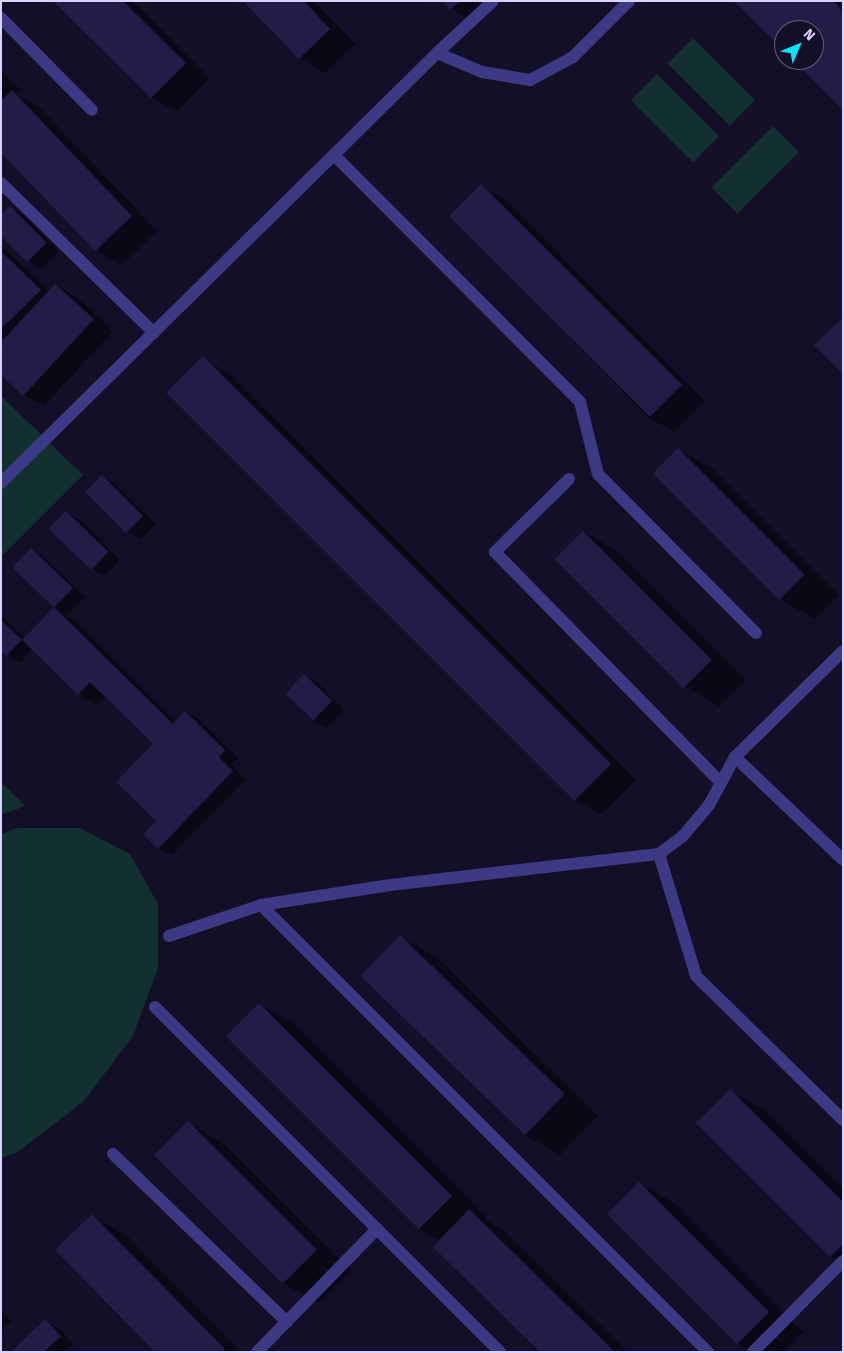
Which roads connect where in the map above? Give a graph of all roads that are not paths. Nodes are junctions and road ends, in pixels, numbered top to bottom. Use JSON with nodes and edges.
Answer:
{"nodes":[{"id":1,"x":493,"y":1,"type":"edge"},
{"id":2,"x":629,"y":1,"type":"edge"},
{"id":3,"x":1,"y":18,"type":"edge"},
{"id":4,"x":437,"y":53,"type":"junction"},
{"id":5,"x":92,"y":110,"type":"dead end"},
{"id":6,"x":334,"y":155,"type":"junction"},
{"id":7,"x":1,"y":182,"type":"edge"},
{"id":8,"x":154,"y":333,"type":"junction"},
{"id":9,"x":570,"y":479,"type":"dead end"},
{"id":10,"x":1,"y":483,"type":"edge"},
{"id":11,"x":756,"y":633,"type":"dead end"},
{"id":12,"x":843,"y":652,"type":"edge"},
{"id":13,"x":735,"y":757,"type":"junction"},
{"id":14,"x":721,"y":783,"type":"junction"},
{"id":15,"x":659,"y":854,"type":"junction"},
{"id":16,"x":843,"y":860,"type":"edge"},
{"id":17,"x":261,"y":904,"type":"junction"},
{"id":18,"x":169,"y":936,"type":"dead end"},
{"id":19,"x":155,"y":1007,"type":"dead end"},
{"id":20,"x":843,"y":1120,"type":"edge"},
{"id":21,"x":113,"y":1154,"type":"dead end"},
{"id":22,"x":377,"y":1229,"type":"junction"},
{"id":23,"x":843,"y":1261,"type":"edge"},
{"id":24,"x":287,"y":1322,"type":"junction"},
{"id":25,"x":257,"y":1352,"type":"edge"},
{"id":26,"x":500,"y":1352,"type":"edge"},
{"id":27,"x":708,"y":1352,"type":"edge"},
{"id":28,"x":753,"y":1352,"type":"edge"}],
"edges":[{"from":1,"to":4,"type":"street"},
{"from":2,"to":4,"type":"street"},
{"from":3,"to":5,"type":"street"},
{"from":4,"to":6,"type":"street"},
{"from":6,"to":8,"type":"street"},
{"from":6,"to":11,"type":"street"},
{"from":7,"to":8,"type":"street"},
{"from":8,"to":10,"type":"street"},
{"from":9,"to":14,"type":"street"},
{"from":12,"to":13,"type":"street"},
{"from":13,"to":14,"type":"street"},
{"from":13,"to":16,"type":"street"},
{"from":14,"to":15,"type":"street"},
{"from":15,"to":17,"type":"street"},
{"from":15,"to":20,"type":"street"},
{"from":17,"to":18,"type":"street"},
{"from":17,"to":27,"type":"street"},
{"from":19,"to":22,"type":"street"},
{"from":21,"to":24,"type":"street"},
{"from":22,"to":24,"type":"street"},
{"from":22,"to":26,"type":"street"},
{"from":23,"to":28,"type":"street"},
{"from":24,"to":25,"type":"street"}]}
